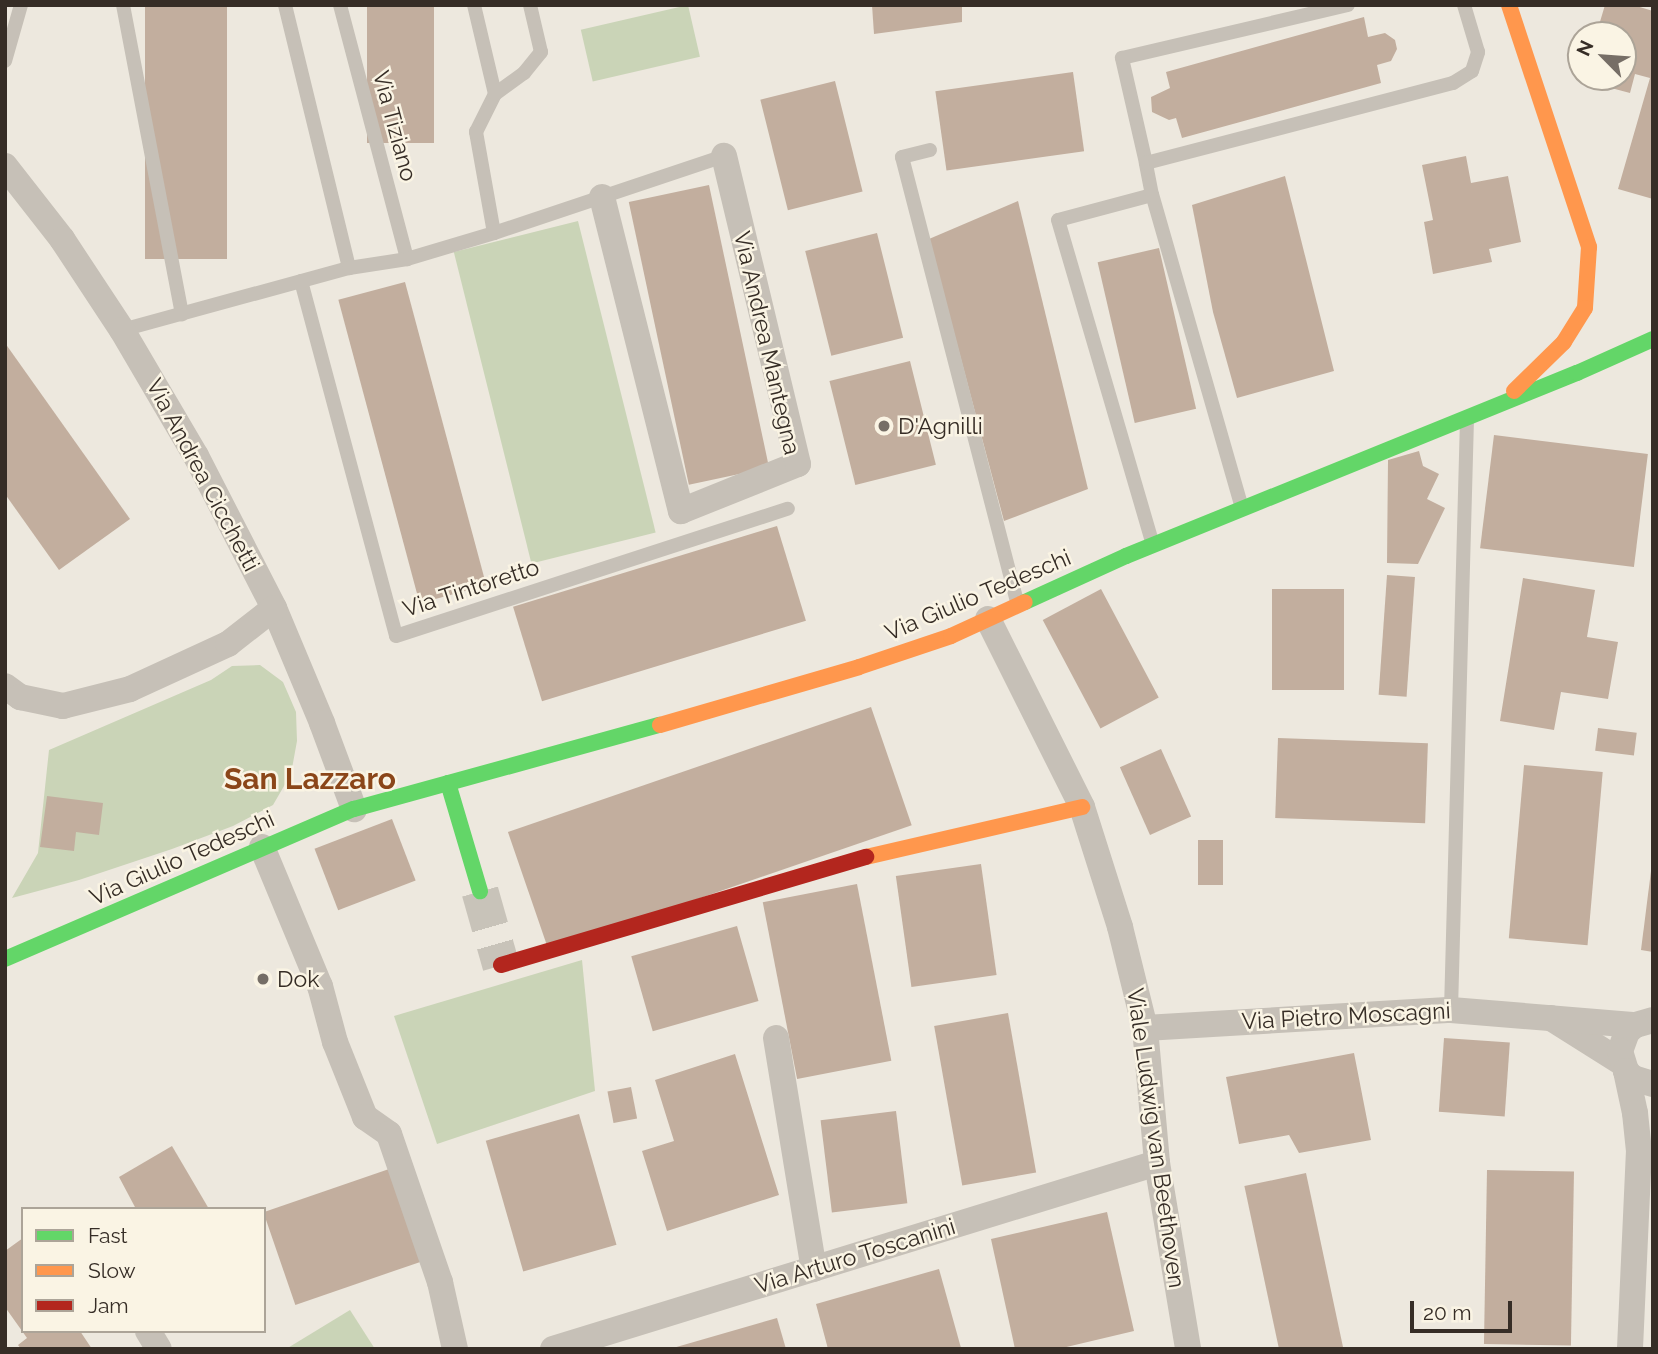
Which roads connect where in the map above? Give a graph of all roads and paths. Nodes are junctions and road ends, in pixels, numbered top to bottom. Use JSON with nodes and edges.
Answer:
{"nodes":[{"id":1,"x":21,"y":5,"type":"edge"},
{"id":2,"x":123,"y":5,"type":"edge"},
{"id":3,"x":285,"y":5,"type":"edge"},
{"id":4,"x":340,"y":5,"type":"edge"},
{"id":5,"x":474,"y":5,"type":"edge"},
{"id":6,"x":530,"y":5,"type":"edge"},
{"id":7,"x":1348,"y":5,"type":"edge"},
{"id":8,"x":1464,"y":5,"type":"edge"},
{"id":9,"x":1508,"y":5,"type":"edge"},
{"id":10,"x":5,"y":61,"type":"edge"},
{"id":11,"x":495,"y":94,"type":"junction"},
{"id":12,"x":930,"y":150,"type":"dead end"},
{"id":13,"x":723,"y":156,"type":"joint"},
{"id":14,"x":1146,"y":163,"type":"junction"},
{"id":15,"x":5,"y":166,"type":"edge"},
{"id":16,"x":1152,"y":195,"type":"junction"},
{"id":17,"x":602,"y":197,"type":"junction"},
{"id":18,"x":494,"y":233,"type":"junction"},
{"id":19,"x":407,"y":259,"type":"junction"},
{"id":20,"x":349,"y":268,"type":"junction"},
{"id":21,"x":301,"y":281,"type":"junction"},
{"id":22,"x":1585,"y":308,"type":"junction"},
{"id":23,"x":182,"y":314,"type":"junction"},
{"id":24,"x":122,"y":330,"type":"junction"},
{"id":25,"x":1594,"y":331,"type":"dead end"},
{"id":26,"x":1653,"y":339,"type":"edge"},
{"id":27,"x":1506,"y":400,"type":"junction"},
{"id":28,"x":1467,"y":416,"type":"junction"},
{"id":29,"x":788,"y":509,"type":"dead end"},
{"id":30,"x":1242,"y":509,"type":"junction"},
{"id":31,"x":1153,"y":546,"type":"junction"},
{"id":32,"x":1018,"y":606,"type":"junction"},
{"id":33,"x":274,"y":608,"type":"junction"},
{"id":34,"x":988,"y":619,"type":"junction"},
{"id":35,"x":5,"y":686,"type":"edge"},
{"id":36,"x":448,"y":783,"type":"junction"},
{"id":37,"x":1082,"y":807,"type":"junction"},
{"id":38,"x":354,"y":809,"type":"junction"},
{"id":39,"x":262,"y":847,"type":"junction"},
{"id":40,"x":480,"y":891,"type":"tunnel mouth"},
{"id":41,"x":5,"y":959,"type":"edge"},
{"id":42,"x":501,"y":965,"type":"dead end"},
{"id":43,"x":1451,"y":1010,"type":"junction"},
{"id":44,"x":1547,"y":1016,"type":"junction"},
{"id":45,"x":1644,"y":1023,"type":"edge"},
{"id":46,"x":1145,"y":1028,"type":"junction"},
{"id":47,"x":776,"y":1038,"type":"dead end"},
{"id":48,"x":1623,"y":1066,"type":"junction"},
{"id":49,"x":1653,"y":1084,"type":"edge"},
{"id":50,"x":1157,"y":1163,"type":"junction"},
{"id":51,"x":814,"y":1269,"type":"junction"},
{"id":52,"x":149,"y":1333,"type":"edge"},
{"id":53,"x":159,"y":1349,"type":"edge"},
{"id":54,"x":455,"y":1349,"type":"edge"},
{"id":55,"x":553,"y":1349,"type":"edge"},
{"id":56,"x":1188,"y":1349,"type":"edge"},
{"id":57,"x":1630,"y":1349,"type":"edge"}],
"edges":[{"from":1,"to":10,"type":"lane"},
{"from":2,"to":23,"type":"lane"},
{"from":3,"to":20,"type":"lane"},
{"from":4,"to":19,"type":"lane","name":"Via Tiziano"},
{"from":5,"to":11,"type":"lane"},
{"from":6,"to":11,"type":"lane"},
{"from":7,"to":14,"type":"lane"},
{"from":8,"to":14,"type":"lane"},
{"from":9,"to":22,"type":"street","name":"Via Giulio Tedeschi"},
{"from":11,"to":18,"type":"lane"},
{"from":12,"to":32,"type":"lane"},
{"from":13,"to":17,"type":"lane","name":"Via Andrea Mantegna"},
{"from":13,"to":17,"type":"street","name":"Via Andrea Mantegna"},
{"from":14,"to":16,"type":"lane"},
{"from":15,"to":24,"type":"street","name":"Via Andrea Cicchetti"},
{"from":16,"to":30,"type":"lane"},
{"from":16,"to":31,"type":"lane"},
{"from":17,"to":18,"type":"lane","name":"Via Andrea Mantegna"},
{"from":18,"to":19,"type":"lane","name":"Via Andrea Mantegna"},
{"from":19,"to":20,"type":"lane","name":"Via Andrea Mantegna"},
{"from":20,"to":21,"type":"lane","name":"Via Andrea Mantegna"},
{"from":21,"to":23,"type":"lane","name":"Via Andrea Mantegna"},
{"from":21,"to":29,"type":"lane","name":"Via Tintoretto"},
{"from":22,"to":25,"type":"street"},
{"from":22,"to":27,"type":"street","name":"Via Giulio Tedeschi"},
{"from":23,"to":24,"type":"lane","name":"Via Andrea Mantegna"},
{"from":24,"to":33,"type":"street","name":"Via Andrea Cicchetti"},
{"from":26,"to":27,"type":"street"},
{"from":27,"to":28,"type":"street","name":"Via Giulio Tedeschi"},
{"from":28,"to":30,"type":"street","name":"Via Giulio Tedeschi"},
{"from":28,"to":43,"type":"lane"},
{"from":30,"to":31,"type":"street","name":"Via Giulio Tedeschi"},
{"from":31,"to":32,"type":"street","name":"Via Giulio Tedeschi"},
{"from":32,"to":34,"type":"street","name":"Via Giulio Tedeschi"},
{"from":33,"to":35,"type":"street"},
{"from":33,"to":38,"type":"street","name":"Via Andrea Cicchetti"},
{"from":34,"to":36,"type":"street","name":"Via Giulio Tedeschi"},
{"from":34,"to":37,"type":"street","name":"Viale Ludwig van Beethoven"},
{"from":36,"to":38,"type":"street","name":"Via Giulio Tedeschi"},
{"from":36,"to":40,"type":"street"},
{"from":37,"to":42,"type":"street"},
{"from":37,"to":46,"type":"street","name":"Viale Ludwig van Beethoven"},
{"from":38,"to":39,"type":"street","name":"Via Giulio Tedeschi"},
{"from":39,"to":41,"type":"street","name":"Via Giulio Tedeschi"},
{"from":39,"to":54,"type":"street"},
{"from":43,"to":44,"type":"street","name":"Via Pietro Moscagni"},
{"from":43,"to":46,"type":"street","name":"Via Pietro Moscagni"},
{"from":44,"to":45,"type":"street","name":"Via Pietro Moscagni"},
{"from":44,"to":48,"type":"street","name":"Via Pietro Moscagni"},
{"from":45,"to":48,"type":"street"},
{"from":46,"to":50,"type":"street","name":"Viale Ludwig van Beethoven"},
{"from":47,"to":51,"type":"street"},
{"from":48,"to":49,"type":"street","name":"Via Pietro Moscagni"},
{"from":48,"to":57,"type":"street"},
{"from":50,"to":51,"type":"street","name":"Via Arturo Toscanini"},
{"from":50,"to":56,"type":"street","name":"Viale Ludwig van Beethoven"},
{"from":51,"to":55,"type":"street","name":"Via Arturo Toscanini"},
{"from":52,"to":53,"type":"street"}]}
